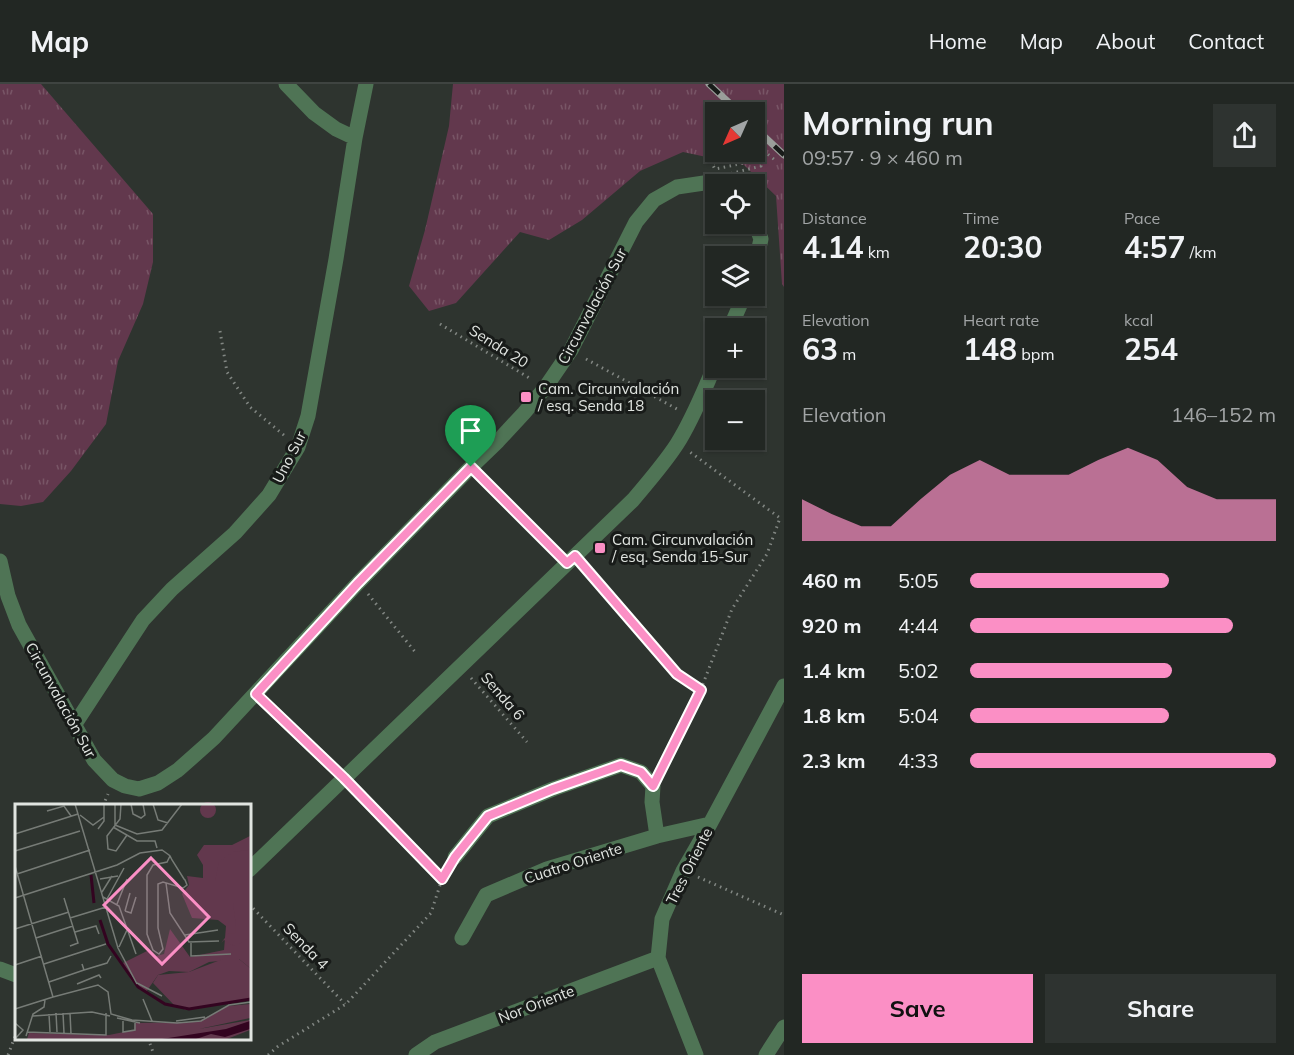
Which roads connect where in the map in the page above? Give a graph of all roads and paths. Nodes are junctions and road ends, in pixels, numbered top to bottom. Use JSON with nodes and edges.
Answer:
{"nodes":[{"id":1,"x":286,"y":84,"type":"edge"},
{"id":2,"x":366,"y":84,"type":"edge"},
{"id":3,"x":355,"y":138,"type":"junction"},
{"id":4,"x":765,"y":152,"type":"edge"},
{"id":5,"x":775,"y":160,"type":"dead end"},
{"id":6,"x":716,"y":162,"type":"edge"},
{"id":7,"x":749,"y":162,"type":"edge"},
{"id":8,"x":760,"y":162,"type":"edge"},
{"id":9,"x":740,"y":174,"type":"edge"},
{"id":10,"x":705,"y":183,"type":"edge"},
{"id":11,"x":440,"y":324,"type":"dead end"},
{"id":12,"x":220,"y":332,"type":"dead end"},
{"id":13,"x":571,"y":350,"type":"junction"},
{"id":14,"x":709,"y":378,"type":"edge"},
{"id":15,"x":545,"y":388,"type":"junction"},
{"id":16,"x":692,"y":417,"type":"junction"},
{"id":17,"x":678,"y":443,"type":"junction"},
{"id":18,"x":298,"y":447,"type":"junction"},
{"id":19,"x":471,"y":467,"type":"junction"},
{"id":20,"x":571,"y":560,"type":"junction"},
{"id":21,"x":0,"y":561,"type":"edge"},
{"id":22,"x":358,"y":583,"type":"junction"},
{"id":23,"x":416,"y":653,"type":"dead end"},
{"id":24,"x":461,"y":666,"type":"junction"},
{"id":25,"x":784,"y":686,"type":"edge"},
{"id":26,"x":701,"y":690,"type":"junction"},
{"id":27,"x":256,"y":694,"type":"junction"},
{"id":28,"x":75,"y":724,"type":"junction"},
{"id":29,"x":527,"y":742,"type":"dead end"},
{"id":30,"x":344,"y":778,"type":"junction"},
{"id":31,"x":653,"y":786,"type":"junction"},
{"id":32,"x":710,"y":824,"type":"junction"},
{"id":33,"x":657,"y":836,"type":"junction"},
{"id":34,"x":455,"y":857,"type":"joint"},
{"id":35,"x":250,"y":869,"type":"edge"},
{"id":36,"x":683,"y":871,"type":"junction"},
{"id":37,"x":442,"y":879,"type":"junction"},
{"id":38,"x":250,"y":904,"type":"edge"},
{"id":39,"x":784,"y":915,"type":"edge"},
{"id":40,"x":462,"y":938,"type":"dead end"},
{"id":41,"x":658,"y":958,"type":"junction"},
{"id":42,"x":0,"y":969,"type":"edge"},
{"id":43,"x":15,"y":975,"type":"edge"},
{"id":44,"x":346,"y":1004,"type":"junction"},
{"id":45,"x":783,"y":1030,"type":"edge"},
{"id":46,"x":15,"y":1037,"type":"edge"},
{"id":47,"x":149,"y":1040,"type":"edge"},
{"id":48,"x":8,"y":1055,"type":"edge"},
{"id":49,"x":154,"y":1055,"type":"edge"},
{"id":50,"x":268,"y":1055,"type":"edge"},
{"id":51,"x":416,"y":1055,"type":"edge"},
{"id":52,"x":696,"y":1055,"type":"edge"},
{"id":53,"x":766,"y":1055,"type":"edge"}],
"edges":[{"from":1,"to":3,"type":"street"},
{"from":2,"to":3,"type":"street","name":"Uno Sur"},
{"from":3,"to":18,"type":"street","name":"Uno Sur"},
{"from":4,"to":5,"type":"path"},
{"from":6,"to":7,"type":"path"},
{"from":8,"to":9,"type":"path"},
{"from":10,"to":13,"type":"street","name":"Circunvalación Sur"},
{"from":11,"to":15,"type":"path","name":"Senda 20"},
{"from":12,"to":18,"type":"path"},
{"from":13,"to":15,"type":"street","name":"Circunvalación Sur"},
{"from":13,"to":16,"type":"path"},
{"from":14,"to":16,"type":"street"},
{"from":15,"to":19,"type":"street","name":"Circunvalación Sur"},
{"from":16,"to":17,"type":"street"},
{"from":17,"to":20,"type":"street"},
{"from":17,"to":26,"type":"path"},
{"from":18,"to":28,"type":"street","name":"Uno Sur"},
{"from":19,"to":20,"type":"path"},
{"from":19,"to":22,"type":"street","name":"Circunvalación Sur"},
{"from":20,"to":24,"type":"street"},
{"from":20,"to":26,"type":"path"},
{"from":21,"to":28,"type":"street","name":"Circunvalación Sur"},
{"from":22,"to":23,"type":"path"},
{"from":22,"to":27,"type":"street","name":"Circunvalación Sur"},
{"from":24,"to":29,"type":"path","name":"Senda 6"},
{"from":24,"to":30,"type":"street"},
{"from":25,"to":32,"type":"street","name":"Tres Oriente"},
{"from":26,"to":31,"type":"path"},
{"from":27,"to":28,"type":"street","name":"Circunvalación Sur"},
{"from":27,"to":30,"type":"path"},
{"from":30,"to":35,"type":"street"},
{"from":30,"to":37,"type":"path"},
{"from":31,"to":33,"type":"street"},
{"from":31,"to":34,"type":"street"},
{"from":32,"to":33,"type":"street","name":"Cuatro Oriente"},
{"from":32,"to":36,"type":"street","name":"Tres Oriente"},
{"from":33,"to":40,"type":"street","name":"Cuatro Oriente"},
{"from":34,"to":37,"type":"path"},
{"from":36,"to":39,"type":"path"},
{"from":36,"to":41,"type":"street","name":"Tres Oriente"},
{"from":37,"to":44,"type":"path"},
{"from":38,"to":44,"type":"path","name":"Senda 4"},
{"from":41,"to":51,"type":"street","name":"Nor Oriente"},
{"from":41,"to":52,"type":"street","name":"Tres Oriente"},
{"from":42,"to":43,"type":"street"},
{"from":44,"to":50,"type":"path"},
{"from":45,"to":53,"type":"street"},
{"from":46,"to":48,"type":"path"},
{"from":47,"to":49,"type":"path"}]}
